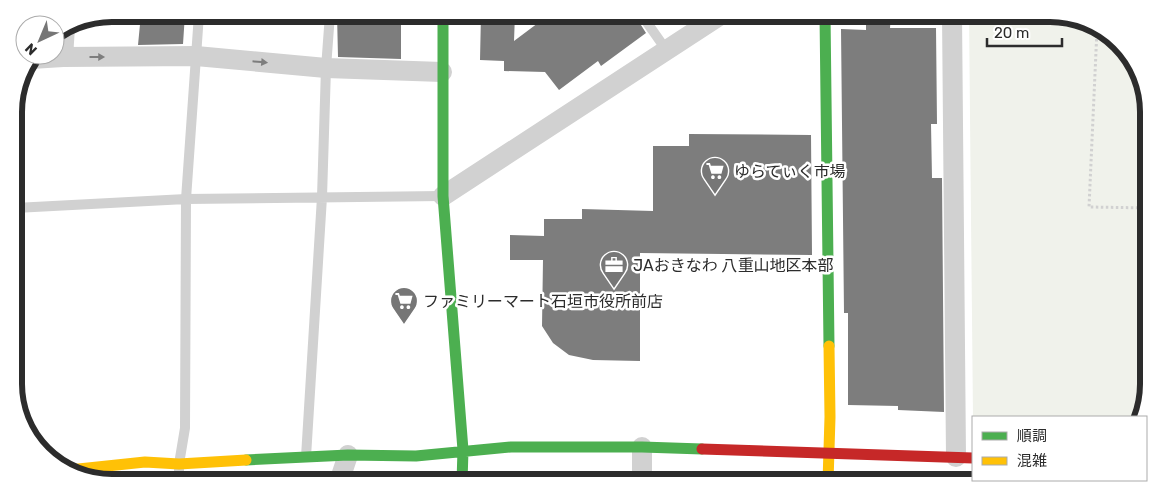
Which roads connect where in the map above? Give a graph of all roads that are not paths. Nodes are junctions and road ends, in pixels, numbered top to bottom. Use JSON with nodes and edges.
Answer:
{"nodes":[{"id":1,"x":198,"y":22,"type":"edge"},
{"id":2,"x":329,"y":22,"type":"edge"},
{"id":3,"x":443,"y":22,"type":"edge"},
{"id":4,"x":647,"y":22,"type":"edge"},
{"id":5,"x":710,"y":22,"type":"edge"},
{"id":6,"x":825,"y":22,"type":"edge"},
{"id":7,"x":952,"y":22,"type":"edge"},
{"id":8,"x":667,"y":51,"type":"junction"},
{"id":9,"x":196,"y":56,"type":"junction"},
{"id":10,"x":65,"y":57,"type":"edge"},
{"id":11,"x":326,"y":68,"type":"junction"},
{"id":12,"x":442,"y":72,"type":"junction"},
{"id":13,"x":443,"y":196,"type":"junction"},
{"id":14,"x":322,"y":197,"type":"junction"},
{"id":15,"x":186,"y":199,"type":"junction"},
{"id":16,"x":23,"y":208,"type":"edge"},
{"id":17,"x":642,"y":447,"type":"junction"},
{"id":18,"x":463,"y":450,"type":"junction"},
{"id":19,"x":828,"y":452,"type":"junction"},
{"id":20,"x":348,"y":455,"type":"junction"},
{"id":21,"x":306,"y":457,"type":"junction"},
{"id":22,"x":965,"y":458,"type":"edge"},
{"id":23,"x":178,"y":464,"type":"junction"},
{"id":24,"x":82,"y":468,"type":"edge"},
{"id":25,"x":642,"y":473,"type":"edge"},
{"id":26,"x":828,"y":473,"type":"edge"},
{"id":27,"x":179,"y":474,"type":"edge"},
{"id":28,"x":342,"y":474,"type":"edge"},
{"id":29,"x":462,"y":474,"type":"edge"}],
"edges":[{"from":1,"to":9,"type":"lane"},
{"from":2,"to":11,"type":"lane"},
{"from":3,"to":12,"type":"street"},
{"from":4,"to":8,"type":"lane"},
{"from":5,"to":8,"type":"street"},
{"from":6,"to":19,"type":"street"},
{"from":7,"to":22,"type":"street"},
{"from":8,"to":13,"type":"street"},
{"from":10,"to":9,"type":"street","one_way":true},
{"from":9,"to":11,"type":"street","one_way":true},
{"from":9,"to":15,"type":"lane"},
{"from":11,"to":12,"type":"street"},
{"from":11,"to":14,"type":"lane"},
{"from":12,"to":13,"type":"street"},
{"from":13,"to":14,"type":"lane"},
{"from":13,"to":18,"type":"street"},
{"from":14,"to":15,"type":"lane"},
{"from":14,"to":21,"type":"lane"},
{"from":15,"to":16,"type":"lane"},
{"from":15,"to":23,"type":"lane"},
{"from":17,"to":18,"type":"street"},
{"from":17,"to":19,"type":"street"},
{"from":17,"to":25,"type":"street"},
{"from":18,"to":20,"type":"street"},
{"from":18,"to":29,"type":"street"},
{"from":19,"to":22,"type":"street"},
{"from":19,"to":26,"type":"street"},
{"from":20,"to":21,"type":"street"},
{"from":20,"to":28,"type":"street"},
{"from":21,"to":23,"type":"street"},
{"from":23,"to":24,"type":"street"},
{"from":23,"to":27,"type":"lane"}]}
